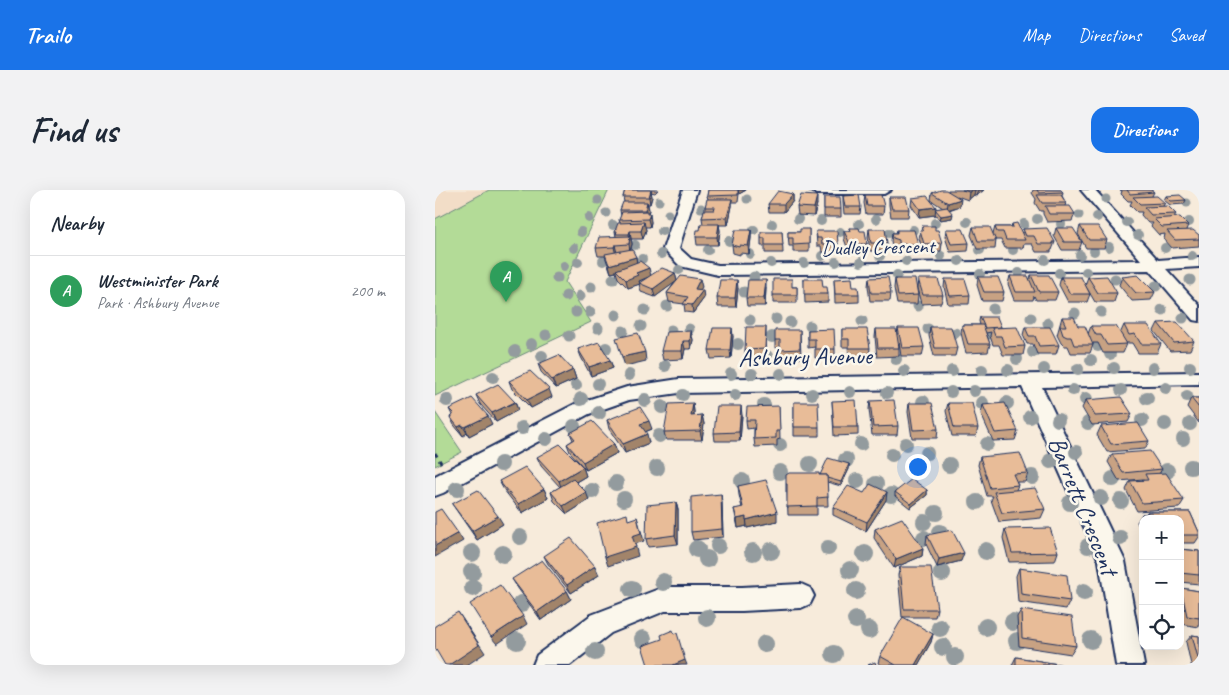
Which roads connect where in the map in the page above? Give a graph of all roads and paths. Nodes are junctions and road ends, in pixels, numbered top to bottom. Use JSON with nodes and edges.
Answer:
{"nodes":[{"id":1,"x":690,"y":190,"type":"edge"},
{"id":2,"x":817,"y":190,"type":"edge"},
{"id":3,"x":884,"y":190,"type":"edge"},
{"id":4,"x":1088,"y":190,"type":"edge"},
{"id":5,"x":1199,"y":262,"type":"edge"},
{"id":6,"x":1154,"y":265,"type":"junction"},
{"id":7,"x":1199,"y":316,"type":"edge"},
{"id":8,"x":1199,"y":378,"type":"edge"},
{"id":9,"x":1029,"y":380,"type":"junction"},
{"id":10,"x":435,"y":453,"type":"edge"},
{"id":11,"x":442,"y":465,"type":"dead end"},
{"id":12,"x":435,"y":487,"type":"edge"},
{"id":13,"x":801,"y":596,"type":"dead end"},
{"id":14,"x":547,"y":665,"type":"edge"},
{"id":15,"x":1129,"y":665,"type":"edge"}],
"edges":[{"from":1,"to":6,"type":"street","name":"Dudley Crescent"},
{"from":2,"to":3,"type":"street"},
{"from":4,"to":6,"type":"street"},
{"from":5,"to":6,"type":"street"},
{"from":6,"to":7,"type":"street"},
{"from":8,"to":9,"type":"street","name":"Ashbury Avenue"},
{"from":9,"to":12,"type":"street","name":"Ashbury Avenue"},
{"from":9,"to":15,"type":"street","name":"Barrett Crescent"},
{"from":10,"to":11,"type":"path"},
{"from":13,"to":14,"type":"street"}]}
